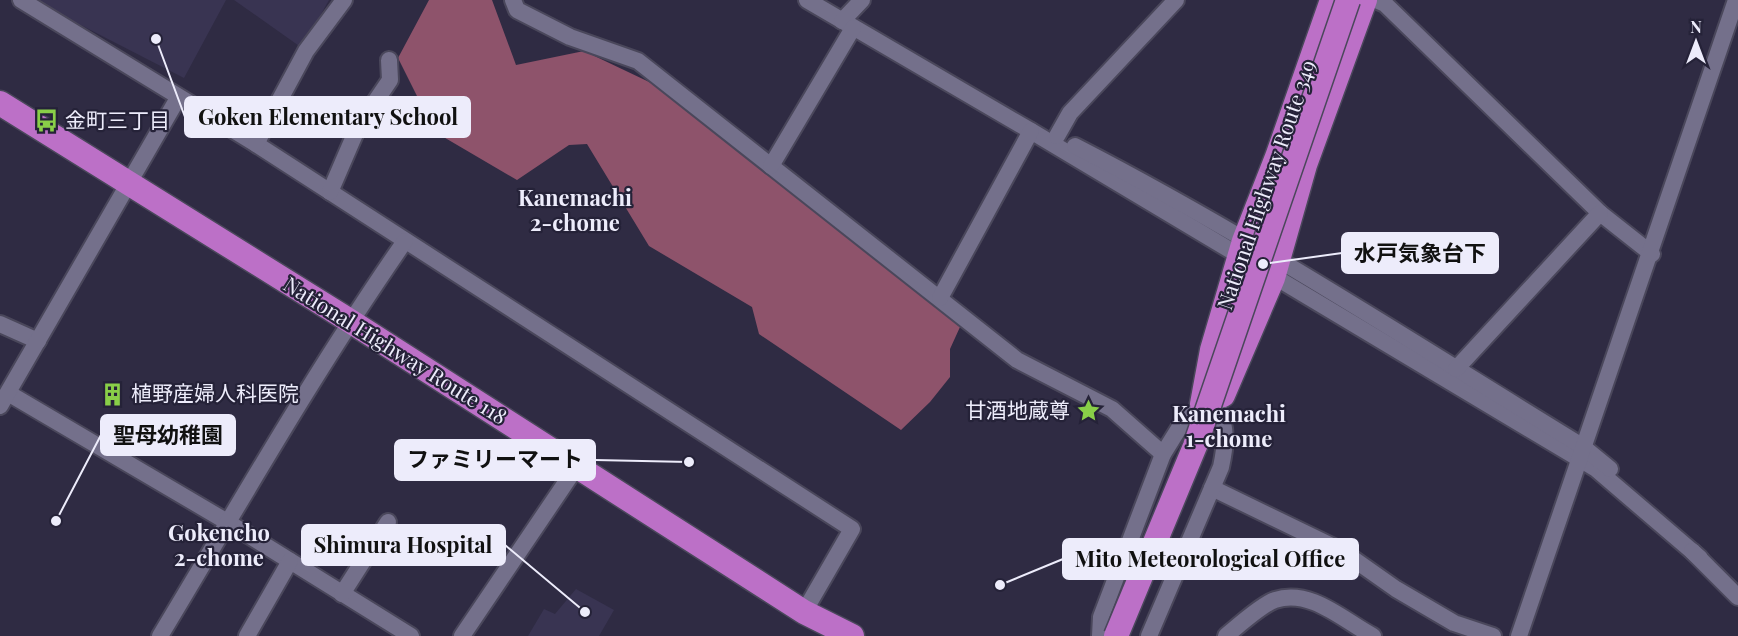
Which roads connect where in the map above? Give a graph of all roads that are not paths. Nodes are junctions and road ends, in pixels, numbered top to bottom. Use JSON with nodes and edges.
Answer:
{"nodes":[{"id":1,"x":21,"y":0,"type":"edge"},
{"id":2,"x":344,"y":0,"type":"edge"},
{"id":3,"x":513,"y":0,"type":"edge"},
{"id":4,"x":807,"y":0,"type":"edge"},
{"id":5,"x":862,"y":0,"type":"edge"},
{"id":6,"x":1176,"y":0,"type":"edge"},
{"id":7,"x":1332,"y":0,"type":"edge"},
{"id":8,"x":1348,"y":0,"type":"edge"},
{"id":9,"x":1736,"y":0,"type":"edge"},
{"id":10,"x":1378,"y":1,"type":"edge"},
{"id":11,"x":847,"y":24,"type":"junction"},
{"id":12,"x":390,"y":60,"type":"dead end"},
{"id":13,"x":938,"y":78,"type":"junction"},
{"id":14,"x":178,"y":98,"type":"junction"},
{"id":15,"x":0,"y":103,"type":"edge"},
{"id":16,"x":1031,"y":130,"type":"junction"},
{"id":17,"x":1057,"y":136,"type":"junction"},
{"id":18,"x":256,"y":144,"type":"junction"},
{"id":19,"x":771,"y":166,"type":"junction"},
{"id":20,"x":130,"y":184,"type":"junction"},
{"id":21,"x":330,"y":192,"type":"junction"},
{"id":22,"x":1600,"y":213,"type":"junction"},
{"id":23,"x":405,"y":241,"type":"junction"},
{"id":24,"x":1242,"y":249,"type":"junction"},
{"id":25,"x":1652,"y":254,"type":"junction"},
{"id":26,"x":1276,"y":269,"type":"junction"},
{"id":27,"x":940,"y":298,"type":"junction"},
{"id":28,"x":350,"y":321,"type":"junction"},
{"id":29,"x":0,"y":324,"type":"edge"},
{"id":30,"x":38,"y":341,"type":"junction"},
{"id":31,"x":1456,"y":369,"type":"junction"},
{"id":32,"x":4,"y":400,"type":"edge"},
{"id":33,"x":1209,"y":409,"type":"junction"},
{"id":34,"x":1580,"y":453,"type":"junction"},
{"id":35,"x":1163,"y":454,"type":"junction"},
{"id":36,"x":577,"y":466,"type":"junction"},
{"id":37,"x":1212,"y":488,"type":"junction"},
{"id":38,"x":388,"y":522,"type":"dead end"},
{"id":39,"x":229,"y":523,"type":"junction"},
{"id":40,"x":290,"y":561,"type":"junction"},
{"id":41,"x":342,"y":594,"type":"junction"},
{"id":42,"x":1738,"y":597,"type":"edge"},
{"id":43,"x":804,"y":612,"type":"junction"},
{"id":44,"x":840,"y":634,"type":"edge"},
{"id":45,"x":1112,"y":634,"type":"edge"},
{"id":46,"x":160,"y":636,"type":"edge"},
{"id":47,"x":247,"y":636,"type":"edge"},
{"id":48,"x":411,"y":636,"type":"edge"},
{"id":49,"x":462,"y":636,"type":"edge"},
{"id":50,"x":1149,"y":636,"type":"edge"},
{"id":51,"x":1226,"y":636,"type":"edge"},
{"id":52,"x":1373,"y":636,"type":"edge"},
{"id":53,"x":1493,"y":636,"type":"edge"},
{"id":54,"x":1519,"y":636,"type":"edge"}],
"edges":[{"from":1,"to":14,"type":"street"},
{"from":2,"to":18,"type":"street"},
{"from":3,"to":19,"type":"street"},
{"from":4,"to":11,"type":"street"},
{"from":5,"to":11,"type":"street"},
{"from":6,"to":17,"type":"street"},
{"from":7,"to":24,"type":"highway","name":"National Highway Route 349"},
{"from":8,"to":45,"type":"highway","name":"National Highway Route 349","bridge":true},
{"from":9,"to":25,"type":"street"},
{"from":10,"to":22,"type":"street"},
{"from":10,"to":26,"type":"highway","name":"National Highway Route 349"},
{"from":11,"to":13,"type":"street"},
{"from":11,"to":19,"type":"street"},
{"from":12,"to":21,"type":"street"},
{"from":13,"to":16,"type":"street"},
{"from":13,"to":17,"type":"street"},
{"from":14,"to":18,"type":"street"},
{"from":14,"to":20,"type":"street"},
{"from":15,"to":20,"type":"highway","name":"National Highway Route 118"},
{"from":16,"to":24,"type":"street"},
{"from":16,"to":27,"type":"street"},
{"from":17,"to":24,"type":"street"},
{"from":18,"to":21,"type":"street"},
{"from":19,"to":27,"type":"street"},
{"from":20,"to":28,"type":"highway","name":"National Highway Route 118"},
{"from":20,"to":30,"type":"street"},
{"from":21,"to":23,"type":"street"},
{"from":22,"to":25,"type":"street"},
{"from":22,"to":31,"type":"street"},
{"from":23,"to":28,"type":"street"},
{"from":23,"to":43,"type":"street"},
{"from":24,"to":26,"type":"street"},
{"from":24,"to":33,"type":"highway","name":"National Highway Route 349"},
{"from":25,"to":34,"type":"street"},
{"from":26,"to":31,"type":"street"},
{"from":26,"to":33,"type":"highway","name":"National Highway Route 349"},
{"from":26,"to":34,"type":"street"},
{"from":27,"to":35,"type":"street"},
{"from":28,"to":36,"type":"highway","name":"National Highway Route 118"},
{"from":28,"to":39,"type":"street"},
{"from":29,"to":30,"type":"street"},
{"from":30,"to":32,"type":"street"},
{"from":31,"to":34,"type":"street"},
{"from":32,"to":39,"type":"street"},
{"from":33,"to":35,"type":"street"},
{"from":33,"to":37,"type":"street"},
{"from":33,"to":45,"type":"highway","name":"National Highway Route 349"},
{"from":34,"to":42,"type":"street"},
{"from":34,"to":54,"type":"street"},
{"from":35,"to":45,"type":"street"},
{"from":36,"to":43,"type":"highway","name":"National Highway Route 118"},
{"from":36,"to":49,"type":"street"},
{"from":37,"to":50,"type":"street"},
{"from":37,"to":53,"type":"street"},
{"from":38,"to":41,"type":"street"},
{"from":39,"to":40,"type":"street"},
{"from":39,"to":46,"type":"street"},
{"from":40,"to":41,"type":"street"},
{"from":40,"to":47,"type":"street"},
{"from":41,"to":48,"type":"street"},
{"from":43,"to":44,"type":"highway","name":"National Highway Route 118"},
{"from":51,"to":52,"type":"street"}]}
